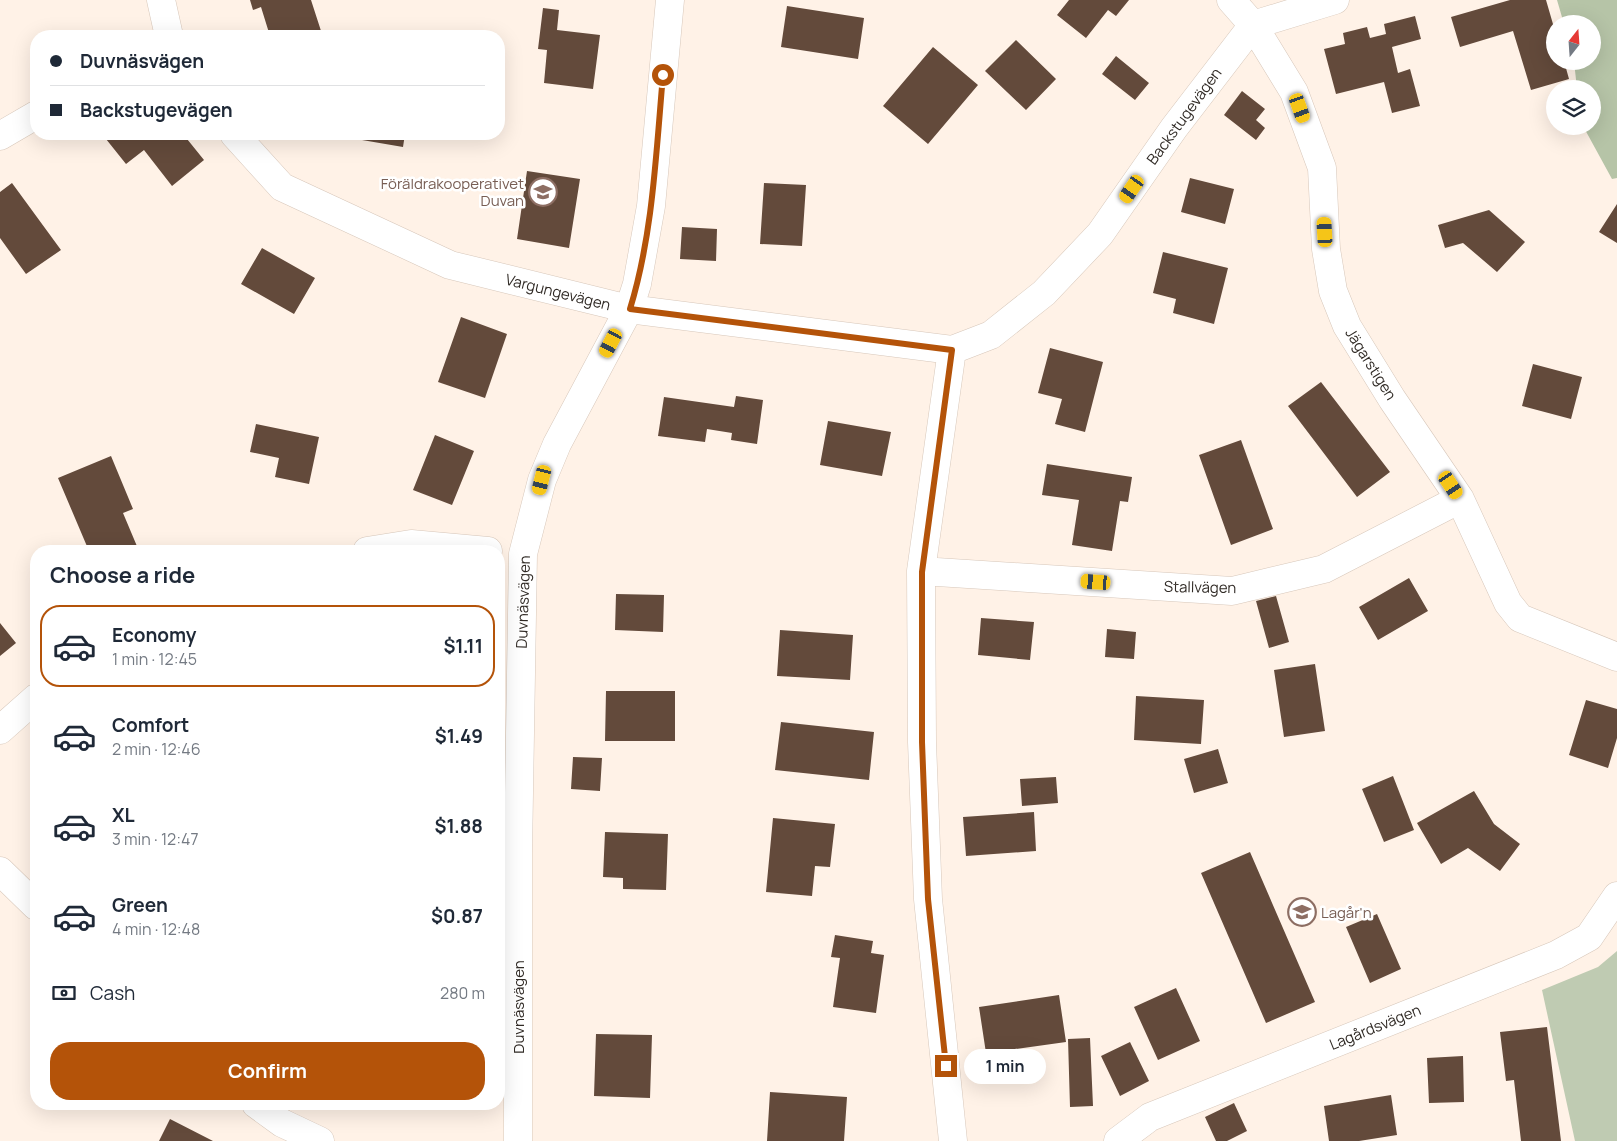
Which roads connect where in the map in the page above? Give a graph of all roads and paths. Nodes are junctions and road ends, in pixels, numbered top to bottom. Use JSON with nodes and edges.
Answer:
{"nodes":[{"id":1,"x":160,"y":0,"type":"edge"},
{"id":2,"x":670,"y":0,"type":"edge"},
{"id":3,"x":1231,"y":0,"type":"edge"},
{"id":4,"x":1335,"y":0,"type":"edge"},
{"id":5,"x":1253,"y":25,"type":"junction"},
{"id":6,"x":168,"y":30,"type":"edge"},
{"id":7,"x":30,"y":118,"type":"edge"},
{"id":8,"x":0,"y":136,"type":"edge"},
{"id":9,"x":239,"y":140,"type":"edge"},
{"id":10,"x":630,"y":309,"type":"junction"},
{"id":11,"x":952,"y":350,"type":"junction"},
{"id":12,"x":1460,"y":499,"type":"junction"},
{"id":13,"x":405,"y":545,"type":"edge"},
{"id":14,"x":422,"y":545,"type":"edge"},
{"id":15,"x":511,"y":553,"type":"edge"},
{"id":16,"x":922,"y":572,"type":"junction"},
{"id":17,"x":1617,"y":658,"type":"edge"},
{"id":18,"x":30,"y":703,"type":"edge"},
{"id":19,"x":0,"y":730,"type":"edge"},
{"id":20,"x":0,"y":871,"type":"edge"},
{"id":21,"x":1617,"y":896,"type":"edge"},
{"id":22,"x":30,"y":900,"type":"edge"},
{"id":23,"x":264,"y":1110,"type":"edge"},
{"id":24,"x":320,"y":1141,"type":"edge"},
{"id":25,"x":518,"y":1141,"type":"edge"},
{"id":26,"x":953,"y":1141,"type":"edge"},
{"id":27,"x":1118,"y":1141,"type":"edge"}],
"edges":[{"from":1,"to":6,"type":"street"},
{"from":2,"to":10,"type":"street","name":"Duvnäsvägen"},
{"from":3,"to":5,"type":"street","name":"Jägarstigen"},
{"from":4,"to":5,"type":"street"},
{"from":5,"to":11,"type":"street","name":"Backstugevägen"},
{"from":5,"to":12,"type":"street","name":"Jägarstigen"},
{"from":7,"to":8,"type":"street"},
{"from":9,"to":10,"type":"street","name":"Vargungevägen"},
{"from":10,"to":11,"type":"street","name":"Vargungevägen"},
{"from":10,"to":15,"type":"street","name":"Duvnäsvägen"},
{"from":11,"to":16,"type":"street"},
{"from":12,"to":16,"type":"street","name":"Stallvägen"},
{"from":12,"to":17,"type":"street","name":"Jägarstigen"},
{"from":13,"to":14,"type":"street"},
{"from":15,"to":25,"type":"street","name":"Duvnäsvägen"},
{"from":16,"to":26,"type":"street"},
{"from":18,"to":19,"type":"street"},
{"from":20,"to":22,"type":"street"},
{"from":21,"to":27,"type":"street","name":"Lagårdsvägen"},
{"from":23,"to":24,"type":"street"}]}
